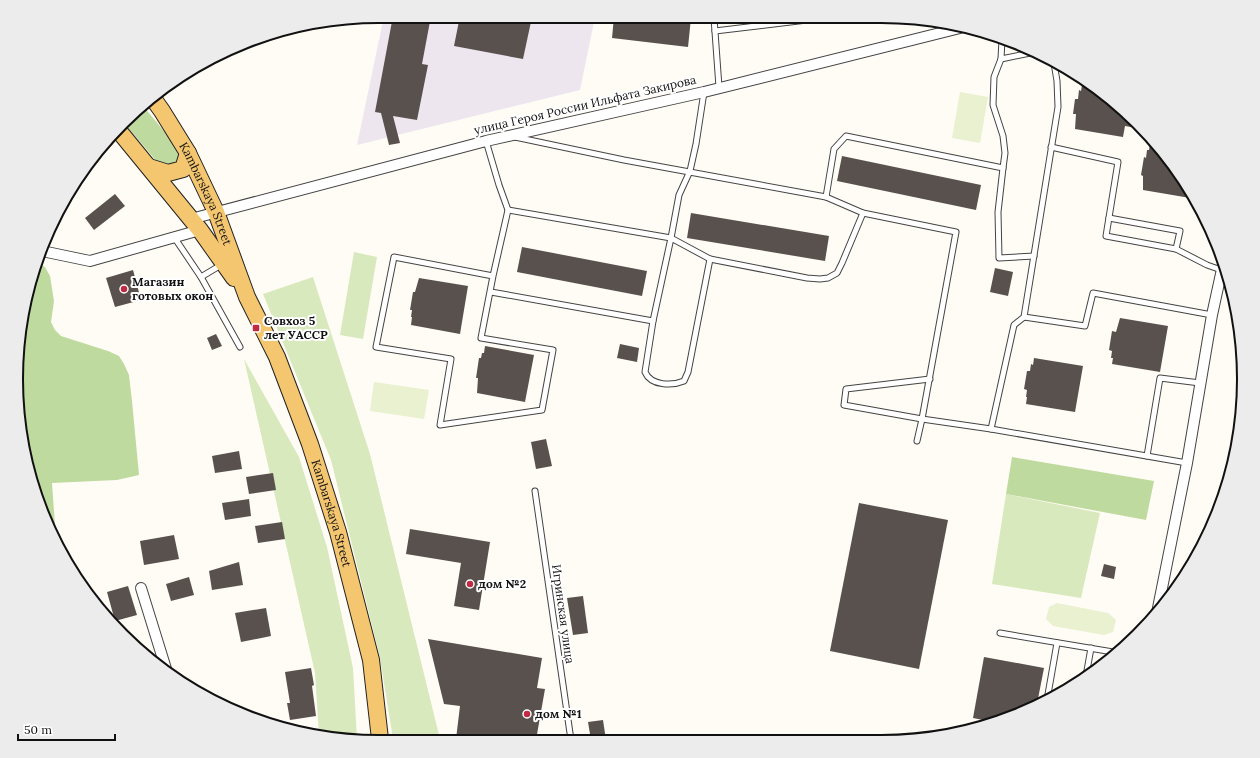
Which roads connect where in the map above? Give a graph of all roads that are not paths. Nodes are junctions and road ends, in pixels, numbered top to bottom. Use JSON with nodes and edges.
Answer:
{"nodes":[{"id":1,"x":714,"y":23,"type":"edge"},
{"id":2,"x":782,"y":23,"type":"edge"},
{"id":3,"x":951,"y":30,"type":"edge"},
{"id":4,"x":715,"y":31,"type":"junction"},
{"id":5,"x":1002,"y":44,"type":"edge"},
{"id":6,"x":1025,"y":54,"type":"edge"},
{"id":7,"x":1001,"y":59,"type":"junction"},
{"id":8,"x":1055,"y":69,"type":"edge"},
{"id":9,"x":719,"y":87,"type":"junction"},
{"id":10,"x":704,"y":92,"type":"junction"},
{"id":11,"x":156,"y":102,"type":"edge"},
{"id":12,"x":121,"y":133,"type":"edge"},
{"id":13,"x":508,"y":136,"type":"junction"},
{"id":14,"x":486,"y":141,"type":"junction"},
{"id":15,"x":1051,"y":147,"type":"junction"},
{"id":16,"x":188,"y":153,"type":"junction"},
{"id":17,"x":149,"y":167,"type":"junction"},
{"id":18,"x":1003,"y":168,"type":"junction"},
{"id":19,"x":690,"y":171,"type":"junction"},
{"id":20,"x":826,"y":197,"type":"junction"},
{"id":21,"x":508,"y":210,"type":"junction"},
{"id":22,"x":216,"y":212,"type":"junction"},
{"id":23,"x":863,"y":213,"type":"junction"},
{"id":24,"x":1109,"y":218,"type":"junction"},
{"id":25,"x":195,"y":225,"type":"junction"},
{"id":26,"x":174,"y":238,"type":"junction"},
{"id":27,"x":671,"y":238,"type":"junction"},
{"id":28,"x":1176,"y":249,"type":"junction"},
{"id":29,"x":47,"y":252,"type":"edge"},
{"id":30,"x":1034,"y":256,"type":"junction"},
{"id":31,"x":710,"y":259,"type":"junction"},
{"id":32,"x":224,"y":263,"type":"junction"},
{"id":33,"x":1219,"y":267,"type":"edge"},
{"id":34,"x":493,"y":276,"type":"junction"},
{"id":35,"x":1222,"y":276,"type":"edge"},
{"id":36,"x":201,"y":277,"type":"junction"},
{"id":37,"x":491,"y":292,"type":"junction"},
{"id":38,"x":247,"y":298,"type":"junction"},
{"id":39,"x":1212,"y":315,"type":"junction"},
{"id":40,"x":1024,"y":318,"type":"junction"},
{"id":41,"x":653,"y":321,"type":"junction"},
{"id":42,"x":240,"y":347,"type":"dead end"},
{"id":43,"x":930,"y":379,"type":"junction"},
{"id":44,"x":1200,"y":383,"type":"junction"},
{"id":45,"x":922,"y":419,"type":"junction"},
{"id":46,"x":991,"y":429,"type":"junction"},
{"id":47,"x":917,"y":441,"type":"dead end"},
{"id":48,"x":1147,"y":456,"type":"junction"},
{"id":49,"x":1187,"y":463,"type":"junction"},
{"id":50,"x":535,"y":491,"type":"dead end"},
{"id":51,"x":141,"y":588,"type":"dead end"},
{"id":52,"x":1160,"y":600,"type":"edge"},
{"id":53,"x":1000,"y":633,"type":"dead end"},
{"id":54,"x":1057,"y":643,"type":"junction"},
{"id":55,"x":1091,"y":648,"type":"junction"},
{"id":56,"x":1110,"y":651,"type":"edge"},
{"id":57,"x":164,"y":663,"type":"edge"},
{"id":58,"x":1087,"y":669,"type":"edge"},
{"id":59,"x":1048,"y":693,"type":"edge"},
{"id":60,"x":380,"y":735,"type":"edge"},
{"id":61,"x":571,"y":735,"type":"edge"}],
"edges":[{"from":1,"to":4,"type":"lane"},
{"from":2,"to":4,"type":"lane"},
{"from":3,"to":9,"type":"street","name":"улица Героя России Ильфата Закирова"},
{"from":4,"to":9,"type":"lane"},
{"from":5,"to":7,"type":"lane"},
{"from":6,"to":7,"type":"lane"},
{"from":7,"to":18,"type":"lane"},
{"from":8,"to":15,"type":"lane"},
{"from":9,"to":10,"type":"street","name":"улица Героя России Ильфата Закирова"},
{"from":10,"to":13,"type":"street","name":"улица Героя России Ильфата Закирова"},
{"from":10,"to":19,"type":"lane"},
{"from":11,"to":16,"type":"main road","name":"Kambarskaya Street"},
{"from":12,"to":17,"type":"main road","name":"Kambarskaya Street"},
{"from":13,"to":14,"type":"street","name":"улица Героя России Ильфата Закирова"},
{"from":13,"to":19,"type":"lane"},
{"from":14,"to":21,"type":"lane"},
{"from":14,"to":22,"type":"street","name":"улица Героя России Ильфата Закирова"},
{"from":15,"to":24,"type":"lane"},
{"from":15,"to":30,"type":"lane"},
{"from":16,"to":17,"type":"main road"},
{"from":16,"to":22,"type":"main road","name":"Kambarskaya Street"},
{"from":17,"to":25,"type":"main road","name":"Kambarskaya Street"},
{"from":18,"to":20,"type":"lane"},
{"from":18,"to":30,"type":"lane"},
{"from":19,"to":20,"type":"lane"},
{"from":19,"to":27,"type":"lane"},
{"from":20,"to":23,"type":"lane"},
{"from":21,"to":27,"type":"lane"},
{"from":21,"to":34,"type":"lane"},
{"from":22,"to":25,"type":"street","name":"улица Героя России Ильфата Закирова"},
{"from":22,"to":38,"type":"main road","name":"Kambarskaya Street"},
{"from":23,"to":31,"type":"lane"},
{"from":23,"to":43,"type":"lane"},
{"from":24,"to":28,"type":"lane"},
{"from":24,"to":28,"type":"lane"},
{"from":25,"to":26,"type":"street","name":"улица Героя России Ильфата Закирова"},
{"from":25,"to":32,"type":"main road","name":"Kambarskaya Street"},
{"from":26,"to":29,"type":"street","name":"улица Героя России Ильфата Закирова"},
{"from":26,"to":36,"type":"lane"},
{"from":27,"to":31,"type":"lane"},
{"from":27,"to":41,"type":"lane"},
{"from":28,"to":33,"type":"lane"},
{"from":30,"to":40,"type":"lane"},
{"from":31,"to":41,"type":"lane"},
{"from":32,"to":36,"type":"lane"},
{"from":32,"to":38,"type":"main road","name":"Kambarskaya Street"},
{"from":34,"to":37,"type":"lane"},
{"from":34,"to":37,"type":"lane"},
{"from":35,"to":39,"type":"street"},
{"from":36,"to":42,"type":"lane"},
{"from":37,"to":41,"type":"lane"},
{"from":38,"to":60,"type":"main road","name":"Kambarskaya Street"},
{"from":39,"to":40,"type":"lane"},
{"from":39,"to":44,"type":"street"},
{"from":40,"to":46,"type":"lane"},
{"from":43,"to":45,"type":"lane"},
{"from":43,"to":45,"type":"lane"},
{"from":44,"to":48,"type":"lane"},
{"from":44,"to":49,"type":"street"},
{"from":45,"to":46,"type":"lane"},
{"from":45,"to":47,"type":"lane"},
{"from":46,"to":48,"type":"lane"},
{"from":48,"to":49,"type":"lane"},
{"from":49,"to":52,"type":"street"},
{"from":50,"to":61,"type":"lane","name":"Игринская улица"},
{"from":51,"to":57,"type":"street"},
{"from":53,"to":54,"type":"lane"},
{"from":54,"to":55,"type":"lane"},
{"from":54,"to":59,"type":"lane"},
{"from":55,"to":56,"type":"lane"},
{"from":55,"to":58,"type":"lane"}]}
